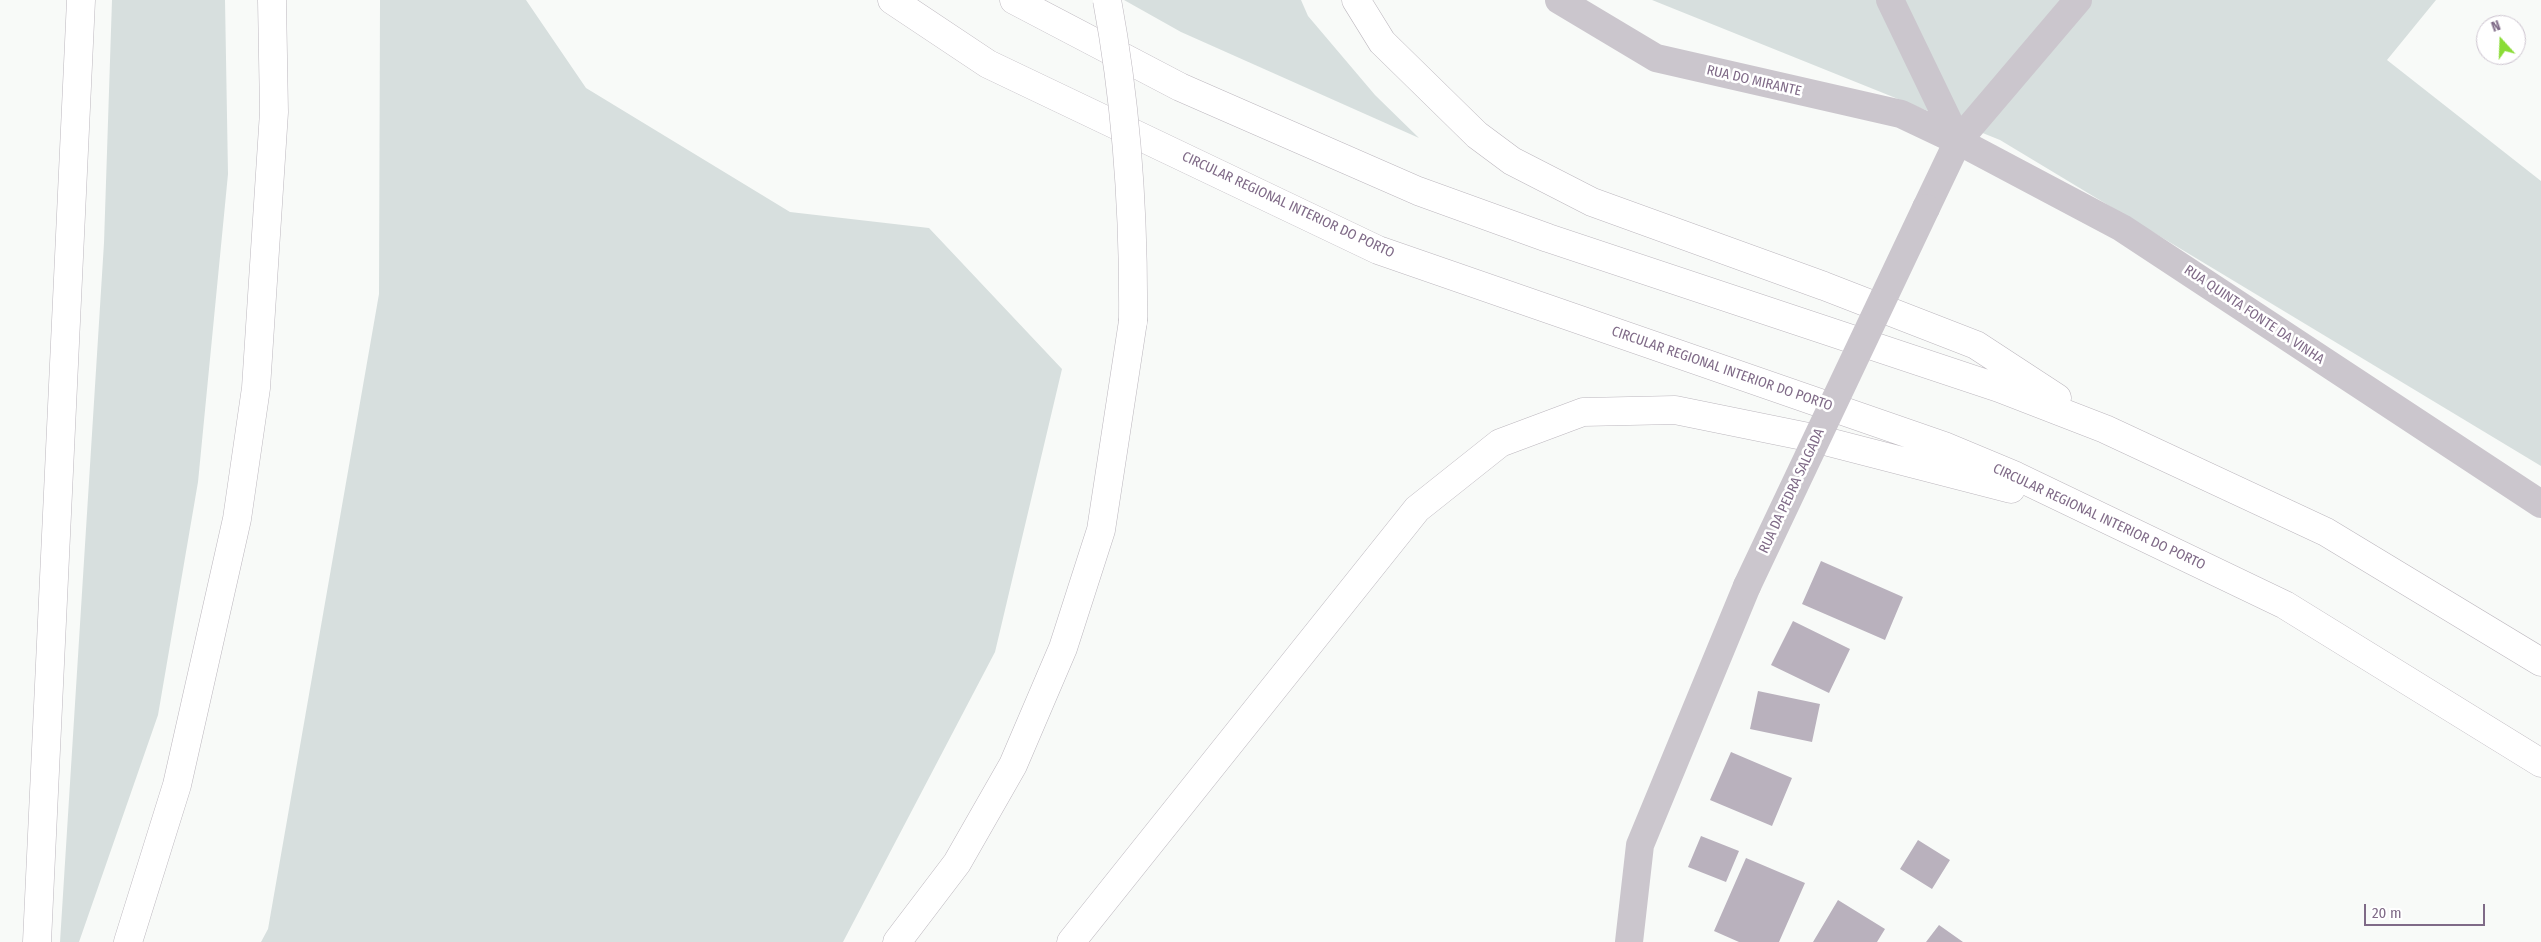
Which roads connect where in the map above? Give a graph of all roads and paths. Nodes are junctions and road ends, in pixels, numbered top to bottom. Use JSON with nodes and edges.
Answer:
{"nodes":[{"id":1,"x":81,"y":0,"type":"edge"},
{"id":2,"x":272,"y":0,"type":"edge"},
{"id":3,"x":892,"y":0,"type":"edge"},
{"id":4,"x":1014,"y":0,"type":"edge"},
{"id":5,"x":1107,"y":0,"type":"edge"},
{"id":6,"x":1356,"y":0,"type":"edge"},
{"id":7,"x":1559,"y":0,"type":"edge"},
{"id":8,"x":1890,"y":0,"type":"edge"},
{"id":9,"x":2078,"y":0,"type":"edge"},
{"id":10,"x":1958,"y":141,"type":"junction"},
{"id":11,"x":2105,"y":429,"type":"junction"},
{"id":12,"x":2541,"y":504,"type":"edge"},
{"id":13,"x":2077,"y":506,"type":"junction"},
{"id":14,"x":2541,"y":662,"type":"edge"},
{"id":15,"x":2541,"y":763,"type":"edge"},
{"id":16,"x":37,"y":942,"type":"edge"},
{"id":17,"x":128,"y":942,"type":"edge"},
{"id":18,"x":897,"y":942,"type":"edge"},
{"id":19,"x":1071,"y":942,"type":"edge"},
{"id":20,"x":1629,"y":942,"type":"edge"}],
"edges":[{"from":1,"to":16,"type":"highway"},
{"from":2,"to":17,"type":"highway"},
{"from":3,"to":13,"type":"highway","name":"CIRCULAR REGIONAL INTERIOR DO PORTO"},
{"from":4,"to":11,"type":"highway"},
{"from":5,"to":18,"type":"highway","bridge":true},
{"from":6,"to":11,"type":"highway"},
{"from":7,"to":10,"type":"street","name":"RUA DO MIRANTE"},
{"from":8,"to":10,"type":"street"},
{"from":9,"to":10,"type":"street","name":"RUA DA PEDRA SALGADA"},
{"from":10,"to":12,"type":"street","name":"RUA QUINTA FONTE DA VINHA"},
{"from":10,"to":20,"type":"street","name":"RUA DA PEDRA SALGADA","bridge":true},
{"from":11,"to":14,"type":"highway"},
{"from":13,"to":15,"type":"highway","name":"CIRCULAR REGIONAL INTERIOR DO PORTO"},
{"from":13,"to":19,"type":"highway"}]}
